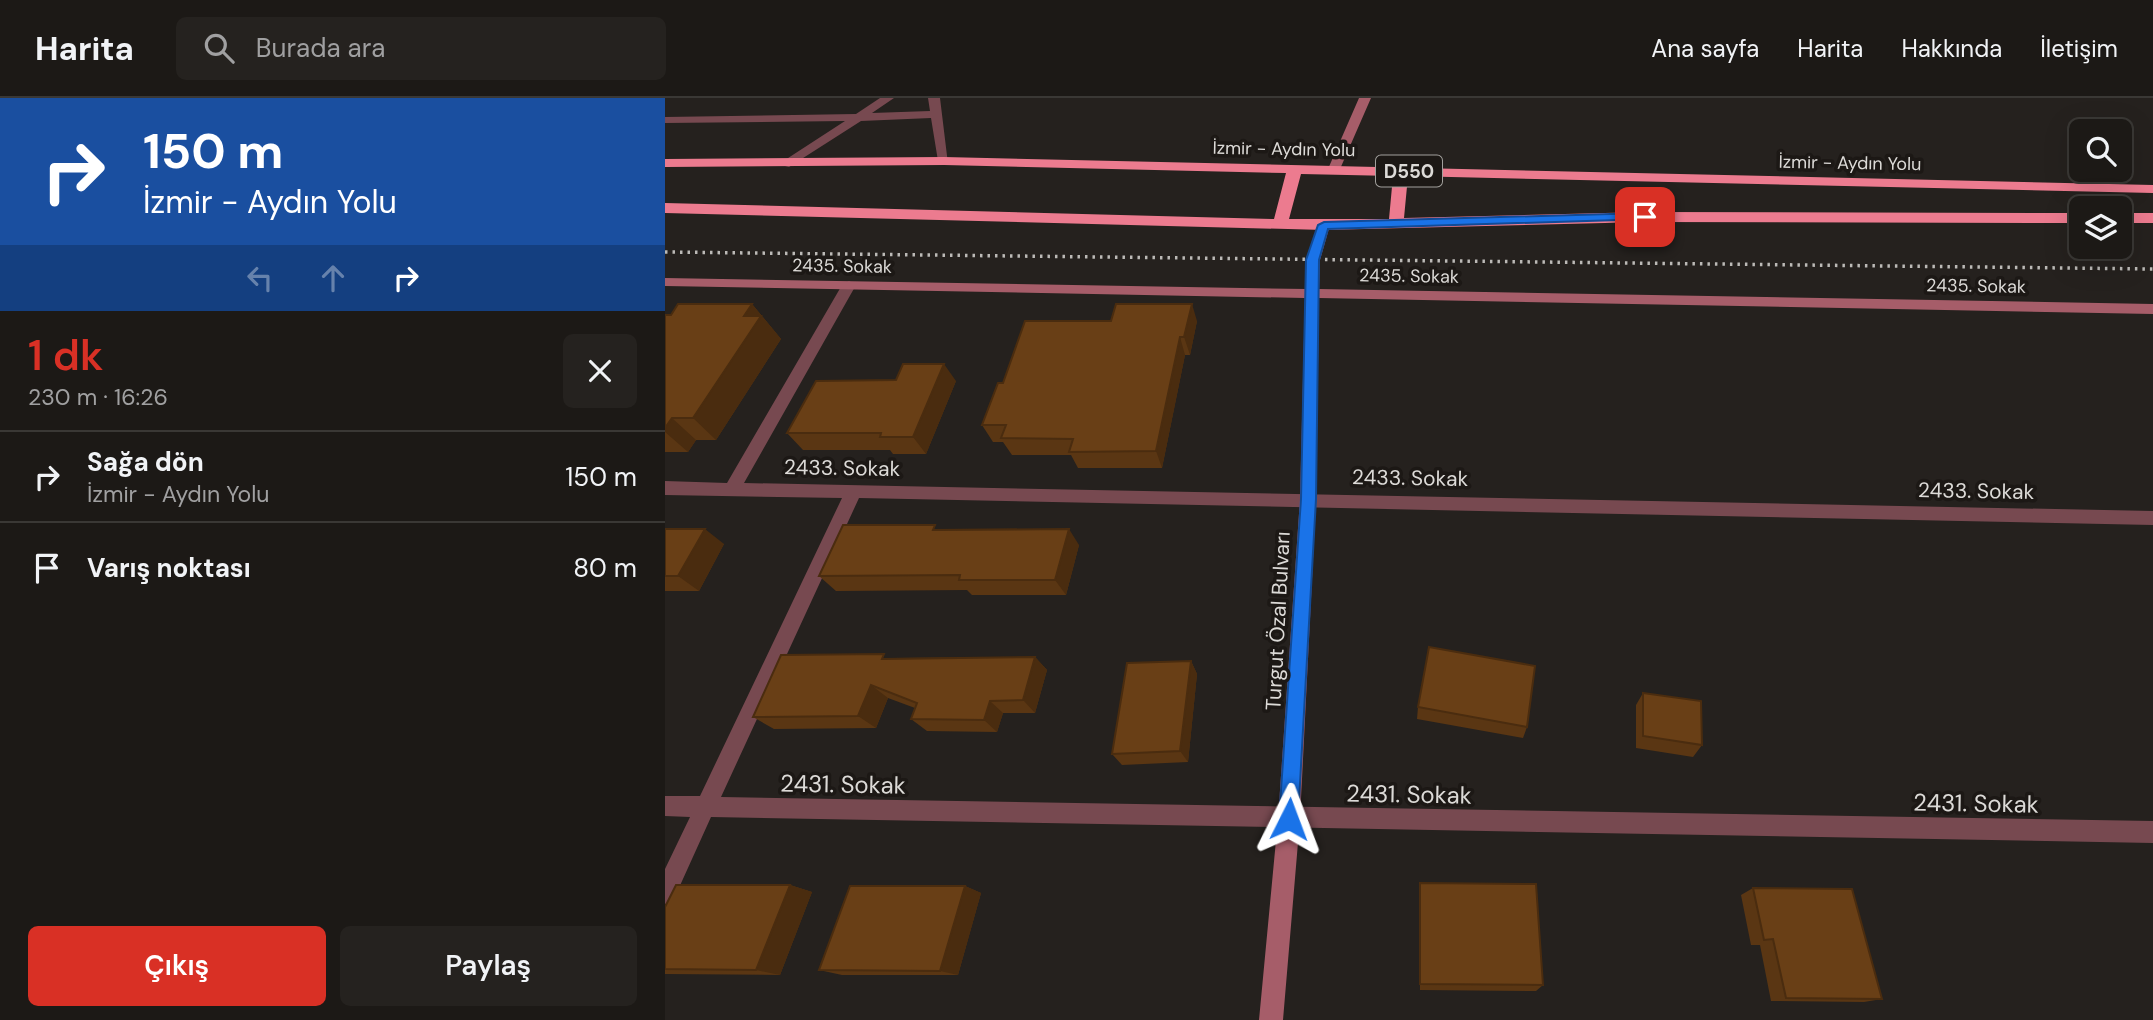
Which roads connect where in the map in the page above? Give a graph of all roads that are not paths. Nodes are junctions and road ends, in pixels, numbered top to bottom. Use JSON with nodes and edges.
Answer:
{"nodes":[{"id":1,"x":888,"y":98,"type":"edge"},
{"id":2,"x":934,"y":98,"type":"edge"},
{"id":3,"x":1365,"y":98,"type":"edge"},
{"id":4,"x":937,"y":114,"type":"junction"},
{"id":5,"x":857,"y":118,"type":"junction"},
{"id":6,"x":665,"y":120,"type":"edge"},
{"id":7,"x":944,"y":161,"type":"junction"},
{"id":8,"x":665,"y":163,"type":"edge"},
{"id":9,"x":789,"y":163,"type":"junction"},
{"id":10,"x":1295,"y":168,"type":"junction"},
{"id":11,"x":1334,"y":169,"type":"junction"},
{"id":12,"x":1401,"y":171,"type":"junction"},
{"id":13,"x":2153,"y":189,"type":"edge"},
{"id":14,"x":665,"y":208,"type":"edge"},
{"id":15,"x":2069,"y":218,"type":"edge"},
{"id":16,"x":2132,"y":218,"type":"edge"},
{"id":17,"x":2153,"y":218,"type":"edge"},
{"id":18,"x":1396,"y":223,"type":"junction"},
{"id":19,"x":1279,"y":224,"type":"junction"},
{"id":20,"x":1324,"y":225,"type":"junction"},
{"id":21,"x":665,"y":282,"type":"edge"},
{"id":22,"x":849,"y":285,"type":"junction"},
{"id":23,"x":1312,"y":293,"type":"junction"},
{"id":24,"x":2153,"y":309,"type":"edge"},
{"id":25,"x":665,"y":488,"type":"edge"},
{"id":26,"x":732,"y":489,"type":"junction"},
{"id":27,"x":854,"y":491,"type":"junction"},
{"id":28,"x":1308,"y":499,"type":"junction"},
{"id":29,"x":2153,"y":517,"type":"edge"},
{"id":30,"x":665,"y":806,"type":"edge"},
{"id":31,"x":707,"y":807,"type":"junction"},
{"id":32,"x":1289,"y":819,"type":"junction"},
{"id":33,"x":2153,"y":832,"type":"edge"},
{"id":34,"x":665,"y":893,"type":"edge"},
{"id":35,"x":1271,"y":1020,"type":"edge"}],
"edges":[{"from":1,"to":5,"type":"street"},
{"from":2,"to":4,"type":"street"},
{"from":3,"to":11,"type":"street"},
{"from":4,"to":5,"type":"street"},
{"from":4,"to":7,"type":"street"},
{"from":5,"to":6,"type":"street"},
{"from":5,"to":9,"type":"street"},
{"from":7,"to":9,"type":"highway","name":"İzmir - Aydın Yolu","number":"D550"},
{"from":7,"to":10,"type":"highway","name":"İzmir - Aydın Yolu","number":"D550"},
{"from":8,"to":9,"type":"highway","name":"İzmir - Aydın Yolu","number":"D550"},
{"from":10,"to":11,"type":"highway","name":"İzmir - Aydın Yolu","number":"D550"},
{"from":10,"to":19,"type":"highway"},
{"from":11,"to":12,"type":"highway","name":"İzmir - Aydın Yolu","number":"D550"},
{"from":12,"to":13,"type":"highway","name":"İzmir - Aydın Yolu","number":"D550"},
{"from":12,"to":18,"type":"highway"},
{"from":14,"to":19,"type":"highway"},
{"from":15,"to":18,"type":"highway"},
{"from":16,"to":17,"type":"highway"},
{"from":18,"to":20,"type":"highway"},
{"from":19,"to":20,"type":"highway"},
{"from":20,"to":23,"type":"street","name":"Turgut Özal Bulvarı"},
{"from":21,"to":22,"type":"street","name":"2435. Sokak"},
{"from":22,"to":23,"type":"street","name":"2435. Sokak"},
{"from":22,"to":26,"type":"street"},
{"from":23,"to":24,"type":"street","name":"2435. Sokak"},
{"from":23,"to":28,"type":"street","name":"Turgut Özal Bulvarı"},
{"from":25,"to":26,"type":"street","name":"2433. Sokak"},
{"from":26,"to":27,"type":"street","name":"2433. Sokak"},
{"from":27,"to":28,"type":"street","name":"2433. Sokak"},
{"from":27,"to":31,"type":"street"},
{"from":28,"to":29,"type":"street","name":"2433. Sokak"},
{"from":28,"to":32,"type":"street","name":"Turgut Özal Bulvarı"},
{"from":30,"to":31,"type":"street","name":"2431. Sokak"},
{"from":31,"to":32,"type":"street","name":"2431. Sokak"},
{"from":31,"to":34,"type":"street"},
{"from":32,"to":33,"type":"street","name":"2431. Sokak"},
{"from":32,"to":35,"type":"street","name":"Turgut Özal Bulvarı"}]}
